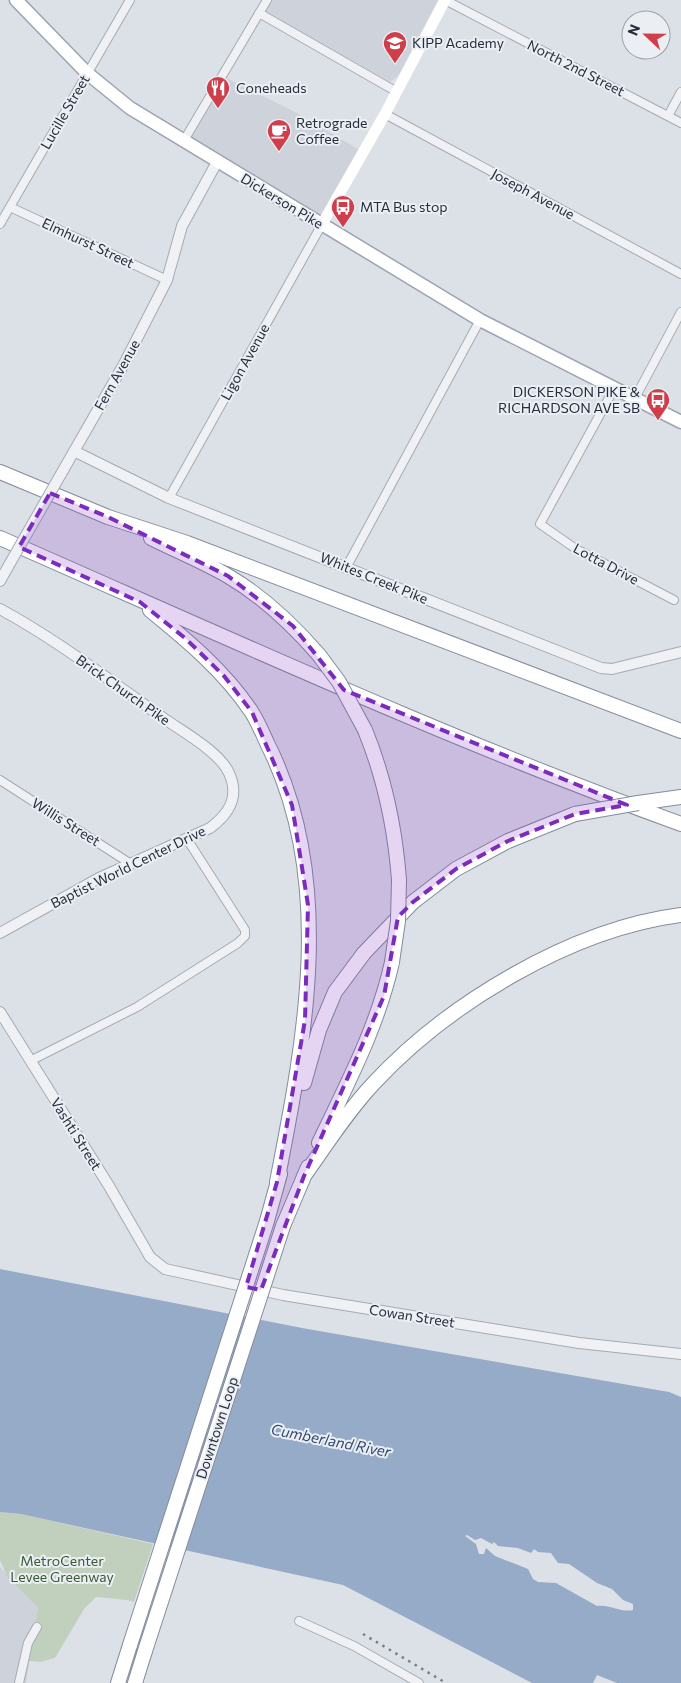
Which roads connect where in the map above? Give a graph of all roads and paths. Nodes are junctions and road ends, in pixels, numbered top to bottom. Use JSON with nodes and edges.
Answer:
{"nodes":[{"id":1,"x":16,"y":0,"type":"edge"},
{"id":2,"x":130,"y":0,"type":"edge"},
{"id":3,"x":267,"y":0,"type":"edge"},
{"id":4,"x":445,"y":0,"type":"edge"},
{"id":5,"x":259,"y":13,"type":"junction"},
{"id":6,"x":88,"y":73,"type":"junction"},
{"id":7,"x":397,"y":92,"type":"junction"},
{"id":8,"x":681,"y":92,"type":"edge"},
{"id":9,"x":385,"y":114,"type":"junction"},
{"id":10,"x":668,"y":116,"type":"junction"},
{"id":11,"x":681,"y":123,"type":"edge"},
{"id":12,"x":183,"y":142,"type":"junction"},
{"id":13,"x":217,"y":162,"type":"junction"},
{"id":14,"x":10,"y":207,"type":"junction"},
{"id":15,"x":0,"y":224,"type":"edge"},
{"id":16,"x":322,"y":226,"type":"junction"},
{"id":17,"x":681,"y":274,"type":"edge"},
{"id":18,"x":167,"y":280,"type":"junction"},
{"id":19,"x":681,"y":312,"type":"edge"},
{"id":20,"x":480,"y":320,"type":"junction"},
{"id":21,"x":615,"y":387,"type":"junction"},
{"id":22,"x":635,"y":398,"type":"junction"},
{"id":23,"x":681,"y":422,"type":"edge"},
{"id":24,"x":74,"y":451,"type":"junction"},
{"id":25,"x":0,"y":472,"type":"edge"},
{"id":26,"x":169,"y":498,"type":"junction"},
{"id":27,"x":108,"y":517,"type":"junction"},
{"id":28,"x":0,"y":538,"type":"edge"},
{"id":29,"x":347,"y":566,"type":"junction"},
{"id":30,"x":0,"y":581,"type":"edge"},
{"id":31,"x":674,"y":600,"type":"dead end"},
{"id":32,"x":140,"y":602,"type":"junction"},
{"id":33,"x":0,"y":609,"type":"edge"},
{"id":34,"x":681,"y":652,"type":"edge"},
{"id":35,"x":681,"y":731,"type":"edge"},
{"id":36,"x":0,"y":780,"type":"edge"},
{"id":37,"x":233,"y":784,"type":"joint"},
{"id":38,"x":681,"y":797,"type":"edge"},
{"id":39,"x":681,"y":824,"type":"edge"},
{"id":40,"x":187,"y":839,"type":"junction"},
{"id":41,"x":132,"y":864,"type":"junction"},
{"id":42,"x":681,"y":915,"type":"edge"},
{"id":43,"x":0,"y":933,"type":"edge"},
{"id":44,"x":0,"y":1012,"type":"edge"},
{"id":45,"x":30,"y":1061,"type":"junction"},
{"id":46,"x":304,"y":1176,"type":"junction"},
{"id":47,"x":278,"y":1182,"type":"junction"},
{"id":48,"x":150,"y":1257,"type":"joint"},
{"id":49,"x":681,"y":1354,"type":"edge"},
{"id":50,"x":299,"y":1621,"type":"dead end"},
{"id":51,"x":38,"y":1627,"type":"dead end"},
{"id":52,"x":19,"y":1683,"type":"edge"},
{"id":53,"x":118,"y":1683,"type":"edge"},
{"id":54,"x":135,"y":1683,"type":"edge"},
{"id":55,"x":419,"y":1683,"type":"edge"}],
"edges":[{"from":1,"to":6,"type":"main road","name":"Dickerson Pike"},
{"from":2,"to":6,"type":"street","name":"Lucille Street"},
{"from":3,"to":5,"type":"street"},
{"from":4,"to":7,"type":"main road"},
{"from":4,"to":10,"type":"street","name":"North 2nd Street"},
{"from":5,"to":7,"type":"street"},
{"from":5,"to":12,"type":"street"},
{"from":6,"to":12,"type":"main road","name":"Dickerson Pike"},
{"from":6,"to":14,"type":"street","name":"Lucille Street"},
{"from":7,"to":9,"type":"main road"},
{"from":8,"to":10,"type":"street"},
{"from":9,"to":16,"type":"main road"},
{"from":9,"to":17,"type":"street","name":"Joseph Avenue"},
{"from":10,"to":11,"type":"street","name":"North 2nd Street"},
{"from":12,"to":13,"type":"main road","name":"Dickerson Pike"},
{"from":13,"to":16,"type":"main road","name":"Dickerson Pike"},
{"from":13,"to":18,"type":"street","name":"Fern Avenue"},
{"from":14,"to":15,"type":"street","name":"Lucille Street"},
{"from":14,"to":18,"type":"street","name":"Elmhurst Street"},
{"from":16,"to":20,"type":"main road","name":"Dickerson Pike"},
{"from":16,"to":26,"type":"street","name":"Ligon Avenue"},
{"from":18,"to":24,"type":"street","name":"Fern Avenue"},
{"from":19,"to":22,"type":"street"},
{"from":20,"to":21,"type":"main road","name":"Dickerson Pike"},
{"from":20,"to":29,"type":"street"},
{"from":21,"to":22,"type":"main road","name":"Dickerson Pike"},
{"from":21,"to":31,"type":"street","name":"Lotta Drive"},
{"from":22,"to":23,"type":"main road","name":"Dickerson Pike"},
{"from":24,"to":26,"type":"street","name":"Whites Creek Pike"},
{"from":24,"to":30,"type":"street","name":"Fern Avenue","bridge":true},
{"from":25,"to":27,"type":"highway"},
{"from":26,"to":29,"type":"street","name":"Whites Creek Pike"},
{"from":27,"to":35,"type":"highway"},
{"from":27,"to":46,"type":"highway","bridge":true},
{"from":28,"to":32,"type":"highway"},
{"from":29,"to":34,"type":"street","name":"Whites Creek Pike"},
{"from":32,"to":39,"type":"highway"},
{"from":32,"to":47,"type":"highway"},
{"from":33,"to":37,"type":"street","name":"Brick Church Pike"},
{"from":36,"to":41,"type":"street","name":"Willis Street"},
{"from":37,"to":40,"type":"street","name":"Baptist World Center Drive"},
{"from":38,"to":47,"type":"highway","bridge":true},
{"from":40,"to":41,"type":"street","name":"Baptist World Center Drive"},
{"from":40,"to":45,"type":"street"},
{"from":41,"to":43,"type":"street","name":"Baptist World Center Drive"},
{"from":42,"to":46,"type":"highway"},
{"from":44,"to":45,"type":"street","name":"Vashti Street"},
{"from":45,"to":48,"type":"street","name":"Vashti Street"},
{"from":46,"to":54,"type":"highway","name":"Downtown Loop","bridge":true},
{"from":47,"to":53,"type":"highway","name":"Downtown Loop","bridge":true},
{"from":48,"to":49,"type":"street","name":"Cowan Street"},
{"from":50,"to":55,"type":"street"},
{"from":51,"to":52,"type":"street"}]}
